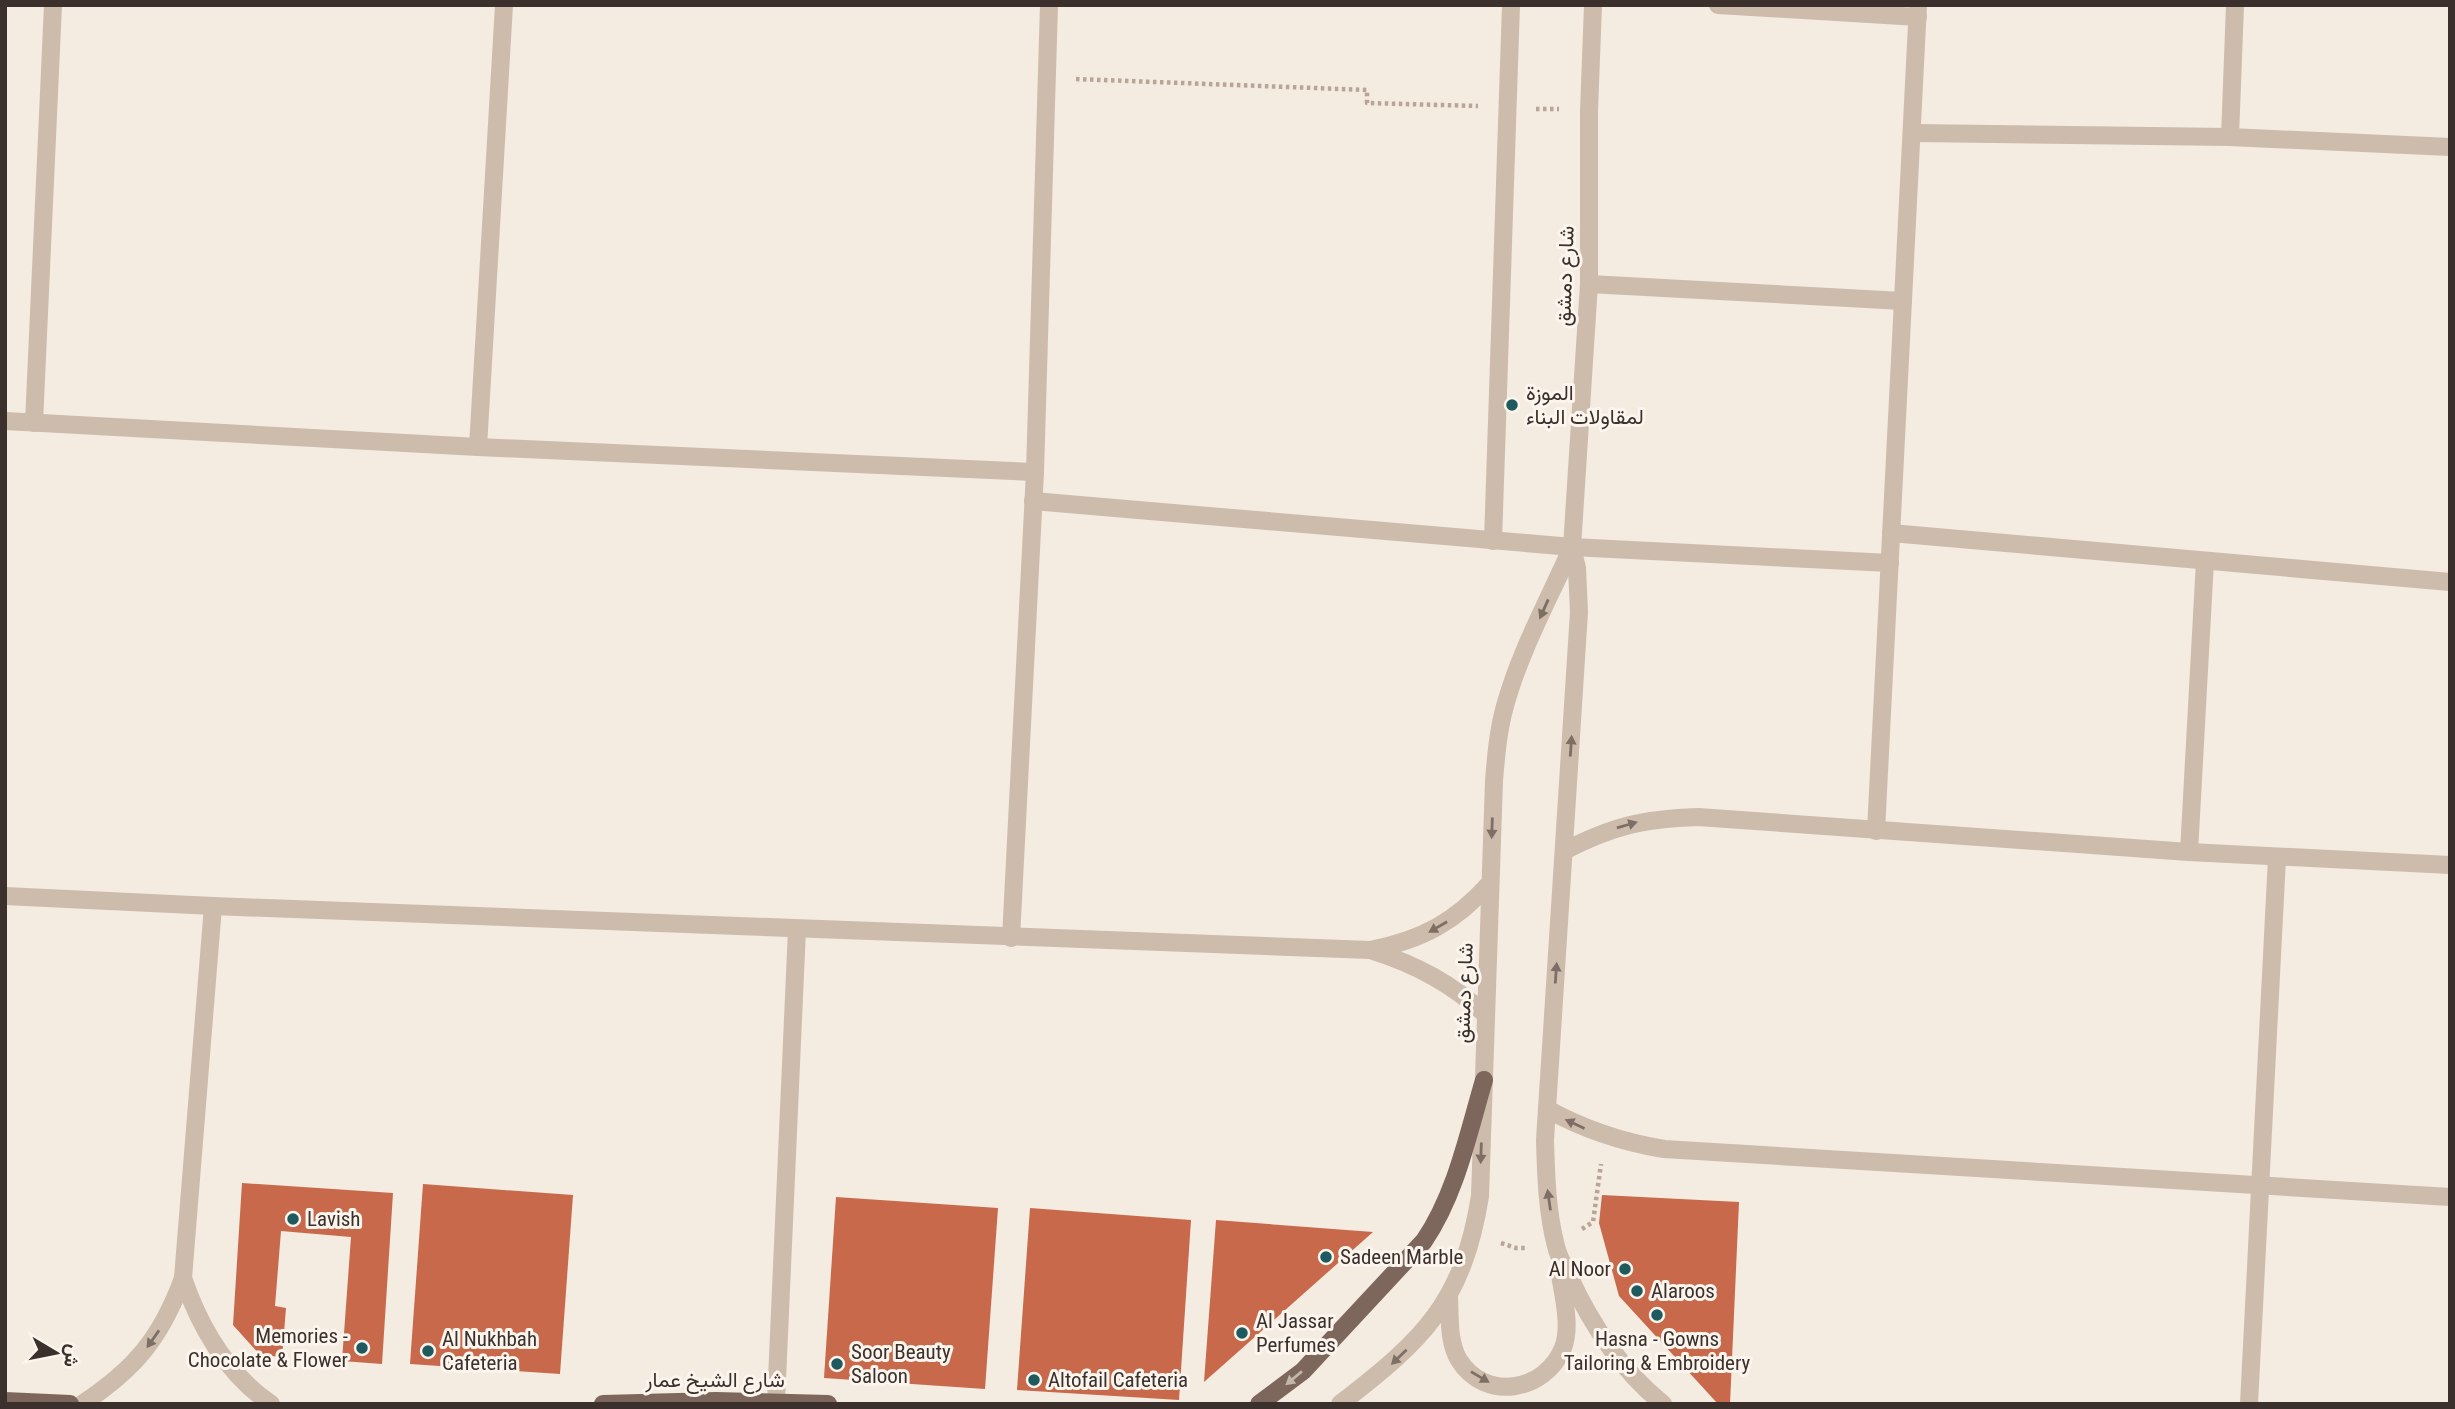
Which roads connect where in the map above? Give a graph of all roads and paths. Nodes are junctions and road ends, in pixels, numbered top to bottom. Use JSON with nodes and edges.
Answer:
{"nodes":[{"id":1,"x":53,"y":5,"type":"edge"},
{"id":2,"x":504,"y":5,"type":"edge"},
{"id":3,"x":1049,"y":5,"type":"edge"},
{"id":4,"x":1511,"y":5,"type":"edge"},
{"id":5,"x":1593,"y":5,"type":"edge"},
{"id":6,"x":1718,"y":5,"type":"edge"},
{"id":7,"x":2235,"y":5,"type":"edge"},
{"id":8,"x":1918,"y":11,"type":"edge"},
{"id":9,"x":1047,"y":78,"type":"junction"},
{"id":10,"x":1506,"y":107,"type":"junction"},
{"id":11,"x":1589,"y":111,"type":"junction"},
{"id":12,"x":1912,"y":132,"type":"junction"},
{"id":13,"x":2230,"y":137,"type":"junction"},
{"id":14,"x":2450,"y":147,"type":"edge"},
{"id":15,"x":1589,"y":284,"type":"junction"},
{"id":16,"x":1903,"y":301,"type":"junction"},
{"id":17,"x":5,"y":421,"type":"edge"},
{"id":18,"x":34,"y":423,"type":"junction"},
{"id":19,"x":478,"y":447,"type":"junction"},
{"id":20,"x":1035,"y":472,"type":"junction"},
{"id":21,"x":1033,"y":501,"type":"junction"},
{"id":22,"x":1891,"y":533,"type":"junction"},
{"id":23,"x":1493,"y":541,"type":"junction"},
{"id":24,"x":1572,"y":547,"type":"junction"},
{"id":25,"x":2205,"y":561,"type":"junction"},
{"id":26,"x":1890,"y":563,"type":"junction"},
{"id":27,"x":2450,"y":582,"type":"edge"},
{"id":28,"x":1876,"y":831,"type":"junction"},
{"id":29,"x":1564,"y":851,"type":"junction"},
{"id":30,"x":2189,"y":852,"type":"junction"},
{"id":31,"x":2277,"y":858,"type":"junction"},
{"id":32,"x":2450,"y":864,"type":"edge"},
{"id":33,"x":1490,"y":883,"type":"junction"},
{"id":34,"x":5,"y":896,"type":"edge"},
{"id":35,"x":213,"y":906,"type":"junction"},
{"id":36,"x":797,"y":929,"type":"junction"},
{"id":37,"x":1011,"y":938,"type":"junction"},
{"id":38,"x":1370,"y":950,"type":"junction"},
{"id":39,"x":1486,"y":1015,"type":"junction"},
{"id":40,"x":1484,"y":1080,"type":"junction"},
{"id":41,"x":1547,"y":1109,"type":"junction"},
{"id":42,"x":2260,"y":1187,"type":"junction"},
{"id":43,"x":2450,"y":1197,"type":"edge"},
{"id":44,"x":1556,"y":1248,"type":"junction"},
{"id":45,"x":183,"y":1278,"type":"junction"},
{"id":46,"x":1449,"y":1296,"type":"junction"},
{"id":47,"x":5,"y":1401,"type":"edge"},
{"id":48,"x":776,"y":1402,"type":"junction"},
{"id":49,"x":70,"y":1404,"type":"edge"},
{"id":50,"x":82,"y":1404,"type":"edge"},
{"id":51,"x":271,"y":1404,"type":"edge"},
{"id":52,"x":603,"y":1404,"type":"edge"},
{"id":53,"x":828,"y":1404,"type":"edge"},
{"id":54,"x":1259,"y":1404,"type":"edge"},
{"id":55,"x":1340,"y":1404,"type":"edge"},
{"id":56,"x":1663,"y":1404,"type":"edge"},
{"id":57,"x":2249,"y":1404,"type":"edge"}],
"edges":[{"from":1,"to":18,"type":"street"},
{"from":2,"to":19,"type":"street"},
{"from":3,"to":9,"type":"street"},
{"from":4,"to":10,"type":"street"},
{"from":5,"to":11,"type":"street","name":"شارع دمشق"},
{"from":6,"to":8,"type":"street"},
{"from":7,"to":13,"type":"street"},
{"from":8,"to":12,"type":"street"},
{"from":9,"to":10,"type":"path"},
{"from":9,"to":20,"type":"street"},
{"from":10,"to":11,"type":"path"},
{"from":10,"to":23,"type":"street"},
{"from":11,"to":15,"type":"street","name":"شارع دمشق"},
{"from":12,"to":13,"type":"street"},
{"from":12,"to":16,"type":"street"},
{"from":13,"to":14,"type":"street"},
{"from":15,"to":16,"type":"street"},
{"from":15,"to":24,"type":"street","name":"شارع دمشق"},
{"from":16,"to":22,"type":"street"},
{"from":17,"to":18,"type":"street"},
{"from":18,"to":19,"type":"street"},
{"from":19,"to":20,"type":"street"},
{"from":20,"to":21,"type":"street"},
{"from":21,"to":23,"type":"street"},
{"from":21,"to":37,"type":"street"},
{"from":22,"to":25,"type":"street"},
{"from":22,"to":26,"type":"street"},
{"from":23,"to":24,"type":"street"},
{"from":24,"to":26,"type":"street"},
{"from":29,"to":24,"type":"street","name":"شارع دمشق","one_way":true},
{"from":24,"to":33,"type":"street","name":"شارع دمشق","one_way":true},
{"from":25,"to":27,"type":"street"},
{"from":25,"to":30,"type":"street"},
{"from":26,"to":28,"type":"street"},
{"from":29,"to":28,"type":"street","one_way":true},
{"from":28,"to":30,"type":"street"},
{"from":41,"to":29,"type":"street","name":"شارع دمشق","one_way":true},
{"from":30,"to":31,"type":"street"},
{"from":31,"to":32,"type":"street"},
{"from":31,"to":42,"type":"street"},
{"from":33,"to":38,"type":"street","one_way":true},
{"from":33,"to":39,"type":"street","name":"شارع دمشق"},
{"from":34,"to":35,"type":"street"},
{"from":35,"to":36,"type":"street"},
{"from":35,"to":45,"type":"street"},
{"from":36,"to":37,"type":"street"},
{"from":36,"to":48,"type":"street"},
{"from":37,"to":38,"type":"street"},
{"from":38,"to":39,"type":"street"},
{"from":39,"to":40,"type":"street","name":"شارع دمشق"},
{"from":40,"to":46,"type":"street","name":"شارع دمشق","one_way":true},
{"from":40,"to":54,"type":"main road","one_way":true},
{"from":42,"to":41,"type":"street","one_way":true},
{"from":44,"to":41,"type":"street","name":"شارع دمشق","one_way":true},
{"from":42,"to":43,"type":"street"},
{"from":42,"to":57,"type":"street"},
{"from":46,"to":44,"type":"street","one_way":true},
{"from":44,"to":56,"type":"street","name":"شارع دمشق"},
{"from":45,"to":50,"type":"street","one_way":true},
{"from":45,"to":51,"type":"street"},
{"from":46,"to":55,"type":"street","name":"شارع دمشق","one_way":true},
{"from":47,"to":49,"type":"main road"},
{"from":48,"to":52,"type":"main road","name":"شارع الشيخ عمار"},
{"from":48,"to":53,"type":"main road","name":"شارع الشيخ عمار"}]}
